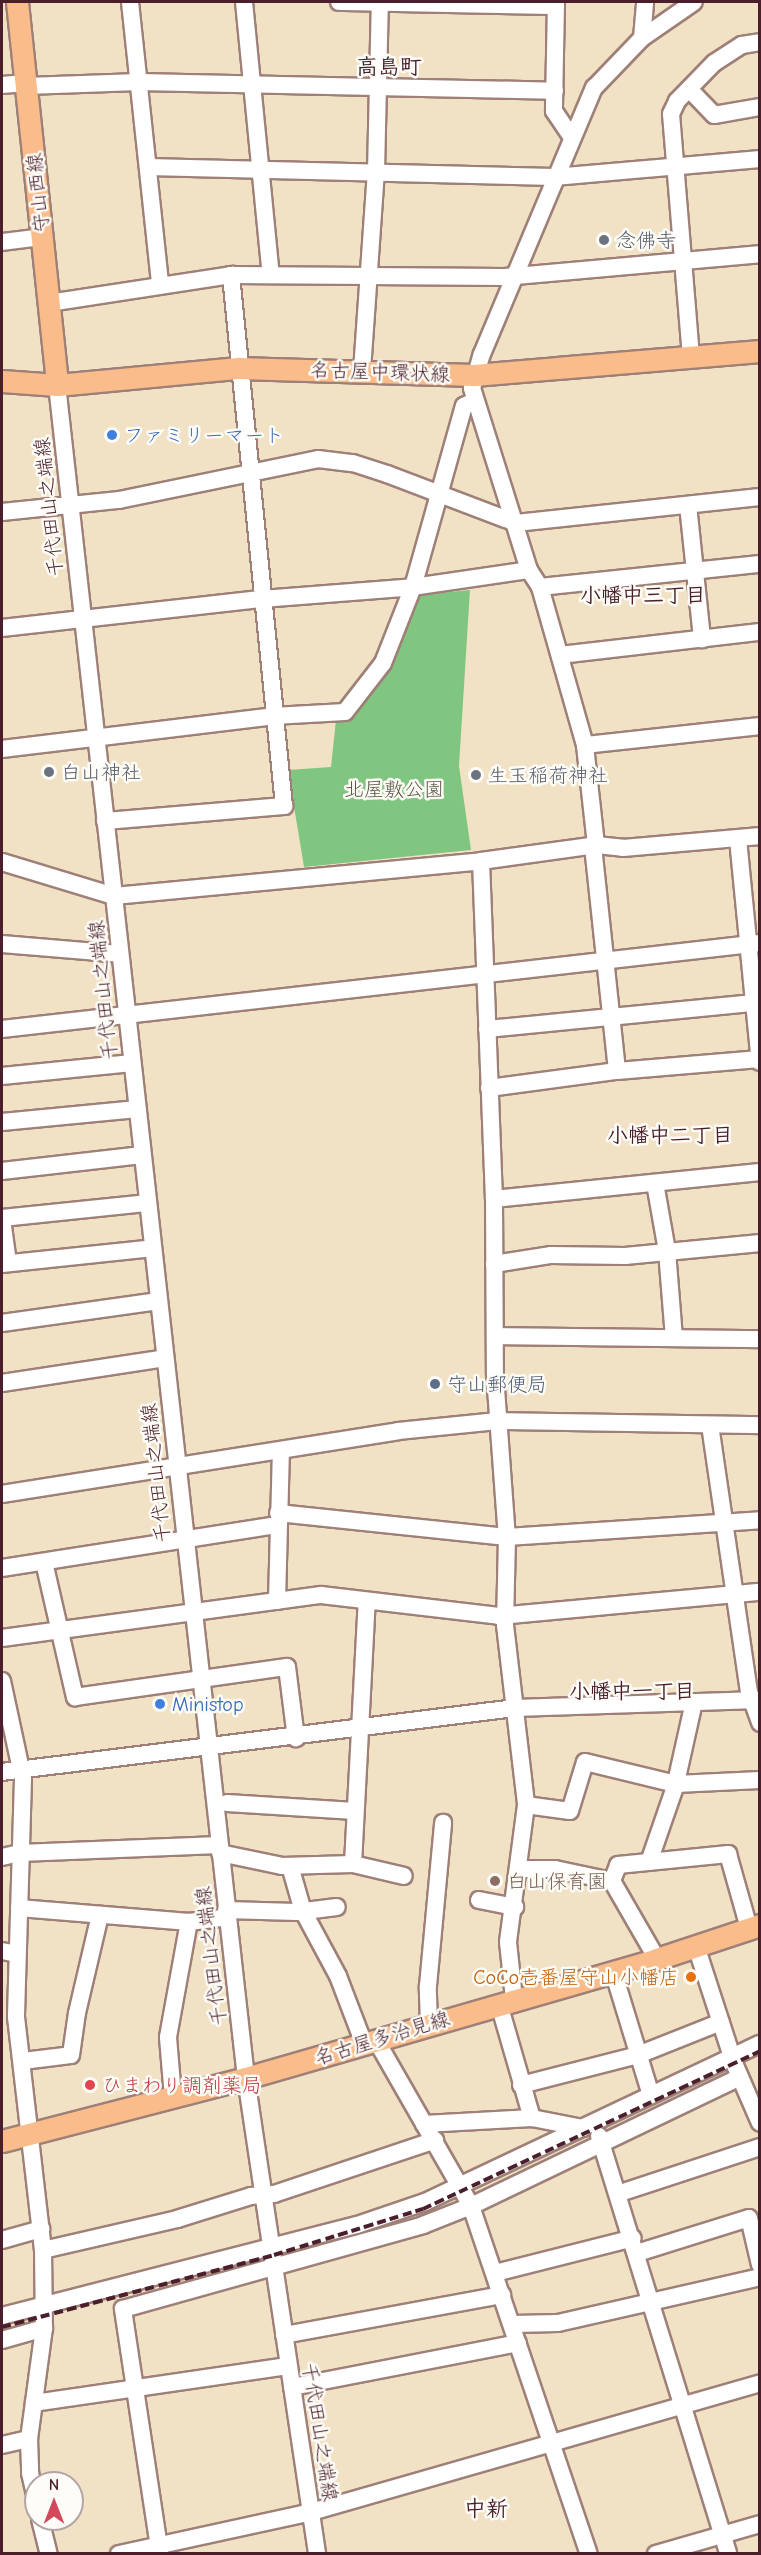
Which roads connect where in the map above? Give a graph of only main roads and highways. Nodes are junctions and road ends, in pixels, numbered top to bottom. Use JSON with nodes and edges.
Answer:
{"nodes":[{"id":1,"x":17,"y":2,"type":"edge"},
{"id":2,"x":759,"y":351,"type":"edge"},
{"id":3,"x":2,"y":381,"type":"edge"},
{"id":4,"x":57,"y":385,"type":"junction"},
{"id":5,"x":754,"y":1926,"type":"edge"},
{"id":6,"x":2,"y":2141,"type":"edge"}],
"edges":[{"from":1,"to":4,"type":"main road","name":"守山西線"},
{"from":2,"to":4,"type":"main road","name":"名古屋中環状線"},
{"from":3,"to":4,"type":"main road","name":"名古屋中環状線"},
{"from":5,"to":6,"type":"main road","name":"名古屋多治見線"}]}
